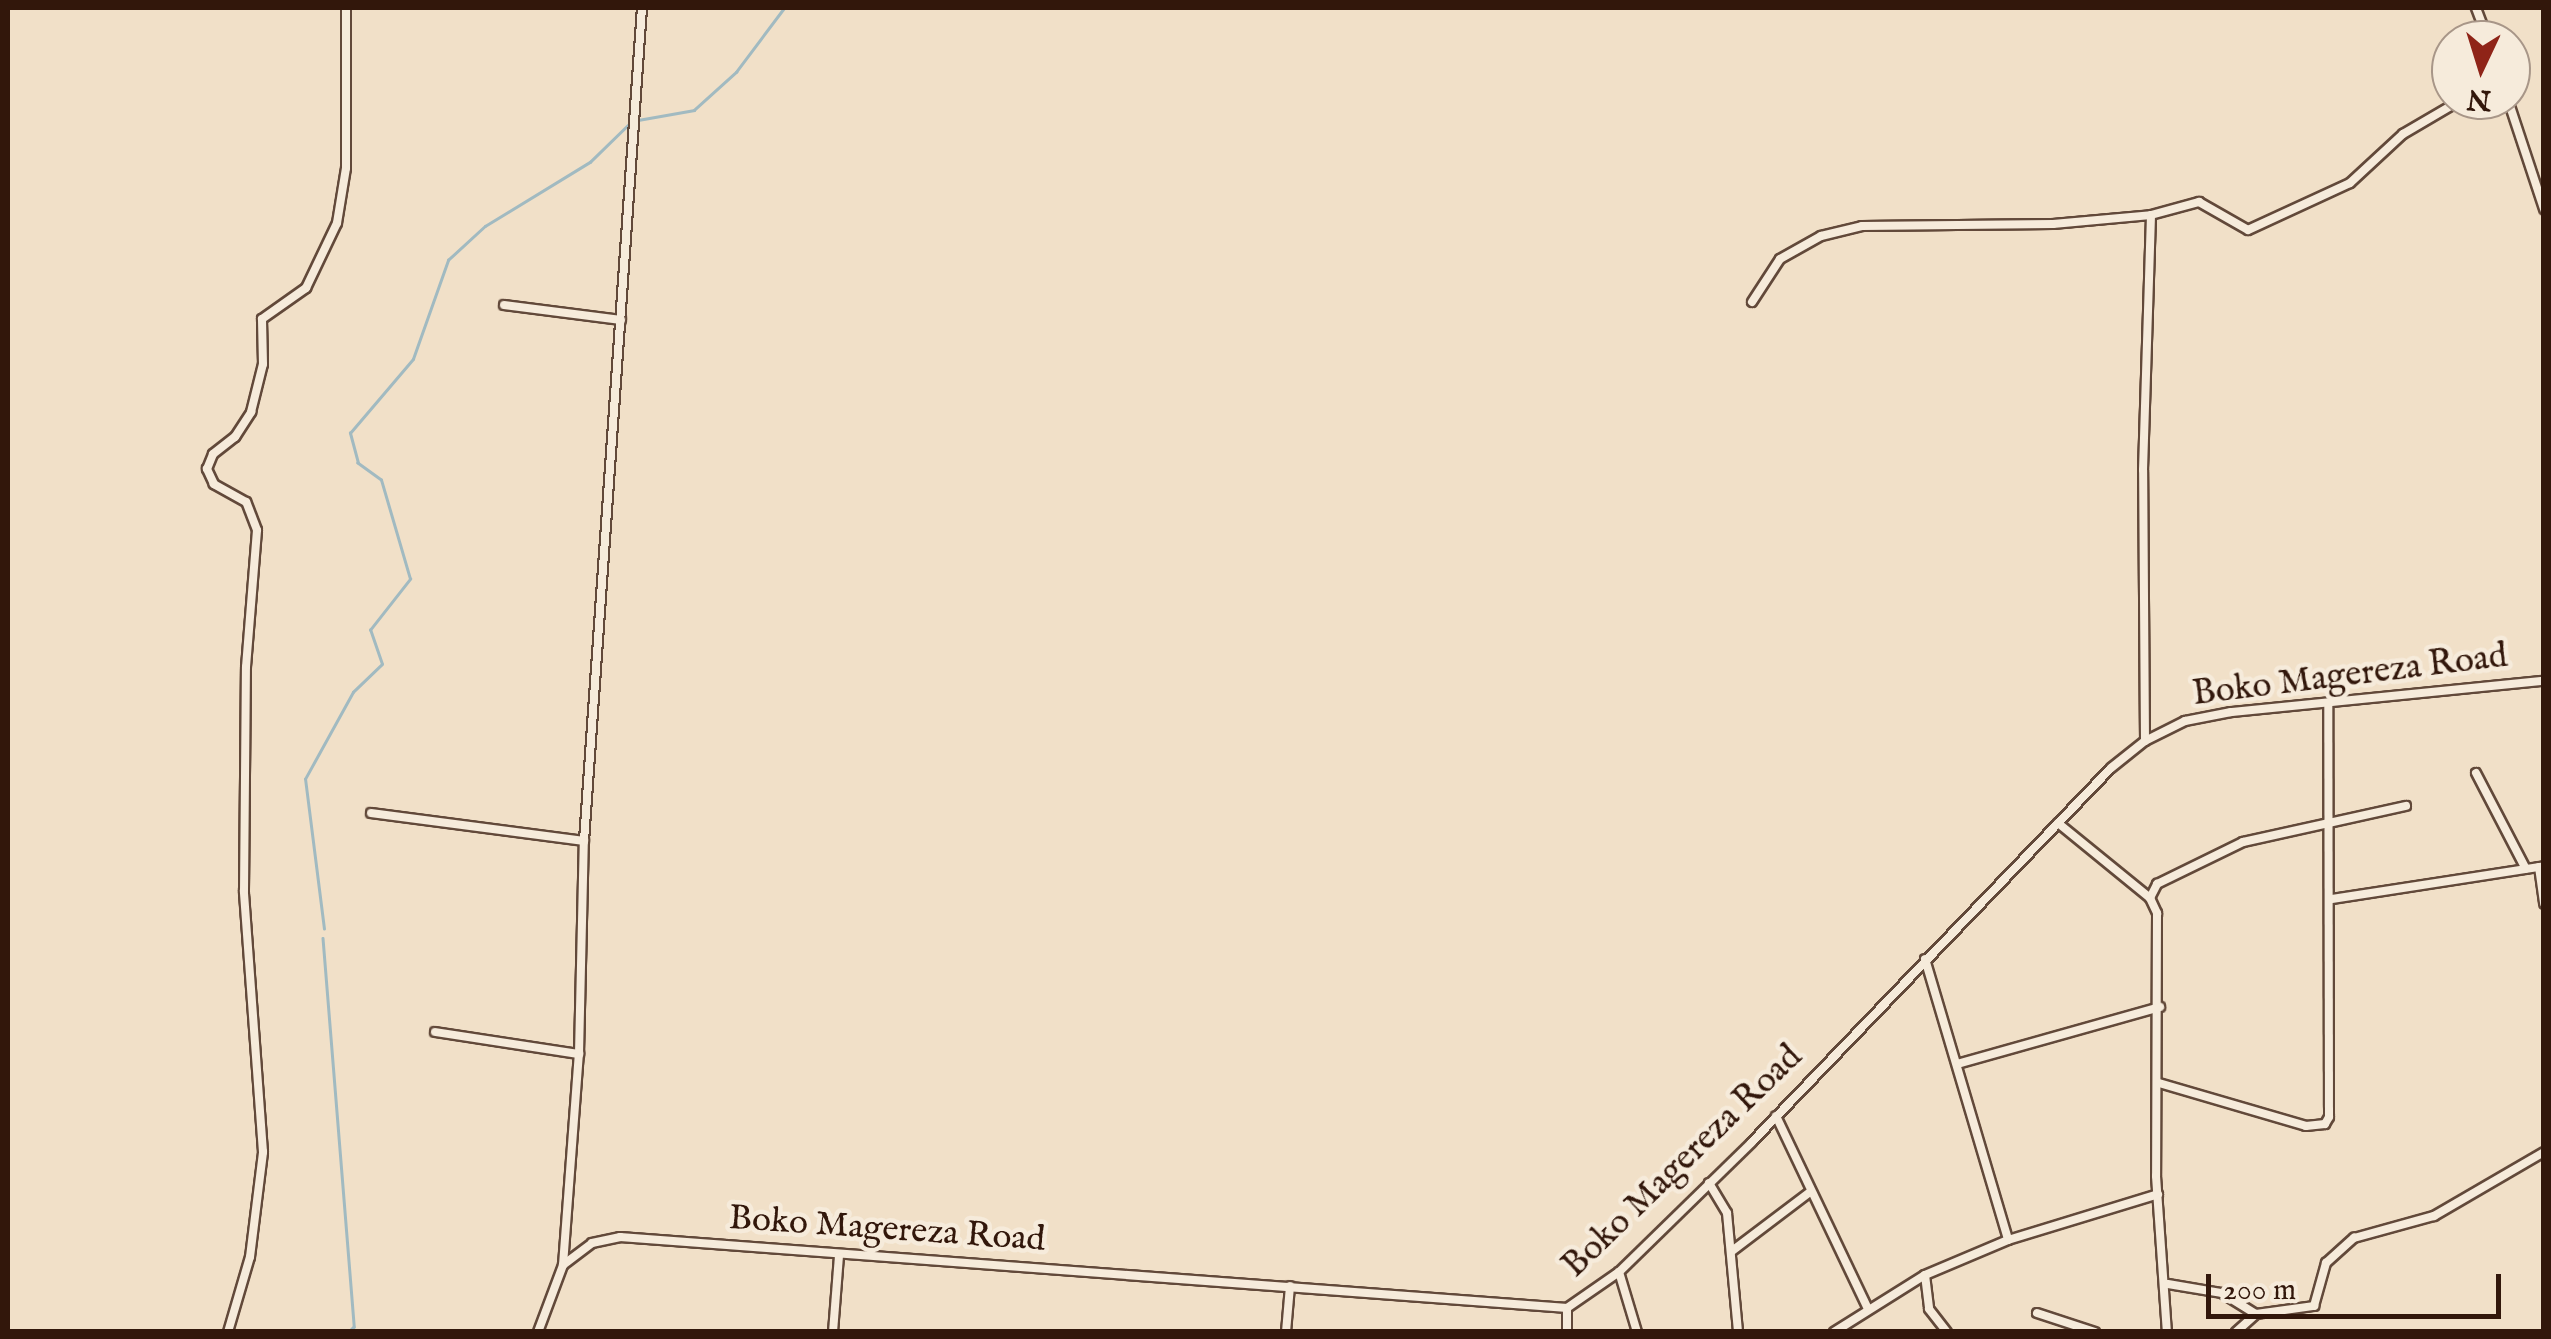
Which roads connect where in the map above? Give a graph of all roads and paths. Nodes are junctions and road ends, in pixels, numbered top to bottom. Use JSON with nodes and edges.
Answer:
{"nodes":[{"id":1,"x":346,"y":8,"type":"edge"},
{"id":2,"x":642,"y":8,"type":"edge"},
{"id":3,"x":2431,"y":118,"type":"edge"},
{"id":4,"x":2515,"y":120,"type":"edge"},
{"id":5,"x":2544,"y":209,"type":"edge"},
{"id":6,"x":2151,"y":215,"type":"junction"},
{"id":7,"x":1752,"y":302,"type":"dead end"},
{"id":8,"x":504,"y":305,"type":"dead end"},
{"id":9,"x":621,"y":320,"type":"junction"},
{"id":10,"x":2544,"y":680,"type":"edge"},
{"id":11,"x":2328,"y":704,"type":"junction"},
{"id":12,"x":2145,"y":741,"type":"junction"},
{"id":13,"x":2476,"y":773,"type":"dead end"},
{"id":14,"x":2406,"y":806,"type":"dead end"},
{"id":15,"x":371,"y":813,"type":"dead end"},
{"id":16,"x":2330,"y":821,"type":"junction"},
{"id":17,"x":2058,"y":823,"type":"junction"},
{"id":18,"x":584,"y":842,"type":"junction"},
{"id":19,"x":2541,"y":867,"type":"edge"},
{"id":20,"x":2526,"y":868,"type":"junction"},
{"id":21,"x":2157,"y":884,"type":"junction"},
{"id":22,"x":2140,"y":890,"type":"junction"},
{"id":23,"x":2150,"y":898,"type":"junction"},
{"id":24,"x":2332,"y":899,"type":"junction"},
{"id":25,"x":2544,"y":904,"type":"edge"},
{"id":26,"x":1925,"y":959,"type":"junction"},
{"id":27,"x":2160,"y":1007,"type":"junction"},
{"id":28,"x":435,"y":1032,"type":"dead end"},
{"id":29,"x":579,"y":1054,"type":"junction"},
{"id":30,"x":1957,"y":1064,"type":"junction"},
{"id":31,"x":2159,"y":1083,"type":"junction"},
{"id":32,"x":1776,"y":1116,"type":"junction"},
{"id":33,"x":2544,"y":1152,"type":"edge"},
{"id":34,"x":1710,"y":1183,"type":"junction"},
{"id":35,"x":1810,"y":1192,"type":"junction"},
{"id":36,"x":2158,"y":1194,"type":"junction"},
{"id":37,"x":2008,"y":1240,"type":"junction"},
{"id":38,"x":1732,"y":1251,"type":"junction"},
{"id":39,"x":839,"y":1256,"type":"junction"},
{"id":40,"x":564,"y":1266,"type":"junction"},
{"id":41,"x":1619,"y":1272,"type":"junction"},
{"id":42,"x":1926,"y":1275,"type":"junction"},
{"id":43,"x":2168,"y":1284,"type":"junction"},
{"id":44,"x":1290,"y":1286,"type":"junction"},
{"id":45,"x":1567,"y":1308,"type":"junction"},
{"id":46,"x":1868,"y":1309,"type":"junction"},
{"id":47,"x":2037,"y":1312,"type":"dead end"},
{"id":48,"x":2256,"y":1314,"type":"junction"},
{"id":49,"x":228,"y":1332,"type":"edge"},
{"id":50,"x":538,"y":1332,"type":"edge"},
{"id":51,"x":833,"y":1332,"type":"edge"},
{"id":52,"x":1286,"y":1332,"type":"edge"},
{"id":53,"x":1566,"y":1332,"type":"edge"},
{"id":54,"x":1637,"y":1332,"type":"edge"},
{"id":55,"x":1738,"y":1332,"type":"edge"},
{"id":56,"x":1834,"y":1332,"type":"edge"},
{"id":57,"x":1947,"y":1332,"type":"edge"},
{"id":58,"x":2095,"y":1332,"type":"edge"},
{"id":59,"x":2167,"y":1332,"type":"edge"},
{"id":60,"x":2236,"y":1332,"type":"edge"}],
"edges":[{"from":1,"to":49,"type":"street"},
{"from":2,"to":9,"type":"street"},
{"from":3,"to":6,"type":"street"},
{"from":4,"to":5,"type":"street"},
{"from":6,"to":7,"type":"street"},
{"from":6,"to":12,"type":"street"},
{"from":8,"to":9,"type":"street"},
{"from":9,"to":18,"type":"street"},
{"from":10,"to":11,"type":"street","name":"Boko Magereza Road"},
{"from":11,"to":12,"type":"street","name":"Boko Magereza Road"},
{"from":11,"to":16,"type":"street"},
{"from":12,"to":17,"type":"street","name":"Boko Magereza Road"},
{"from":13,"to":20,"type":"street"},
{"from":14,"to":16,"type":"street"},
{"from":15,"to":18,"type":"street"},
{"from":16,"to":21,"type":"street"},
{"from":16,"to":24,"type":"street"},
{"from":17,"to":22,"type":"street"},
{"from":17,"to":26,"type":"street","name":"Boko Magereza Road"},
{"from":18,"to":29,"type":"street"},
{"from":19,"to":20,"type":"street"},
{"from":19,"to":25,"type":"street"},
{"from":20,"to":24,"type":"street"},
{"from":21,"to":22,"type":"street"},
{"from":21,"to":23,"type":"street"},
{"from":22,"to":23,"type":"street"},
{"from":23,"to":27,"type":"street"},
{"from":24,"to":31,"type":"street"},
{"from":26,"to":30,"type":"street"},
{"from":26,"to":32,"type":"street","name":"Boko Magereza Road"},
{"from":27,"to":30,"type":"street"},
{"from":27,"to":31,"type":"street"},
{"from":28,"to":29,"type":"street"},
{"from":29,"to":40,"type":"street"},
{"from":30,"to":37,"type":"street"},
{"from":31,"to":36,"type":"street"},
{"from":32,"to":34,"type":"street","name":"Boko Magereza Road"},
{"from":32,"to":35,"type":"street"},
{"from":33,"to":48,"type":"street"},
{"from":34,"to":38,"type":"street"},
{"from":34,"to":41,"type":"street","name":"Boko Magereza Road"},
{"from":35,"to":38,"type":"street"},
{"from":35,"to":46,"type":"street"},
{"from":36,"to":37,"type":"street"},
{"from":36,"to":43,"type":"street"},
{"from":37,"to":42,"type":"street"},
{"from":38,"to":55,"type":"street"},
{"from":39,"to":40,"type":"street","name":"Boko Magereza Road"},
{"from":39,"to":44,"type":"street","name":"Boko Magereza Road"},
{"from":39,"to":51,"type":"street"},
{"from":40,"to":50,"type":"street"},
{"from":41,"to":45,"type":"street","name":"Boko Magereza Road"},
{"from":41,"to":54,"type":"street"},
{"from":42,"to":46,"type":"street"},
{"from":42,"to":57,"type":"street"},
{"from":43,"to":48,"type":"street"},
{"from":43,"to":59,"type":"street"},
{"from":44,"to":45,"type":"street","name":"Boko Magereza Road"},
{"from":44,"to":52,"type":"street"},
{"from":45,"to":53,"type":"street"},
{"from":46,"to":56,"type":"street"},
{"from":47,"to":58,"type":"street"},
{"from":48,"to":60,"type":"street"}]}
